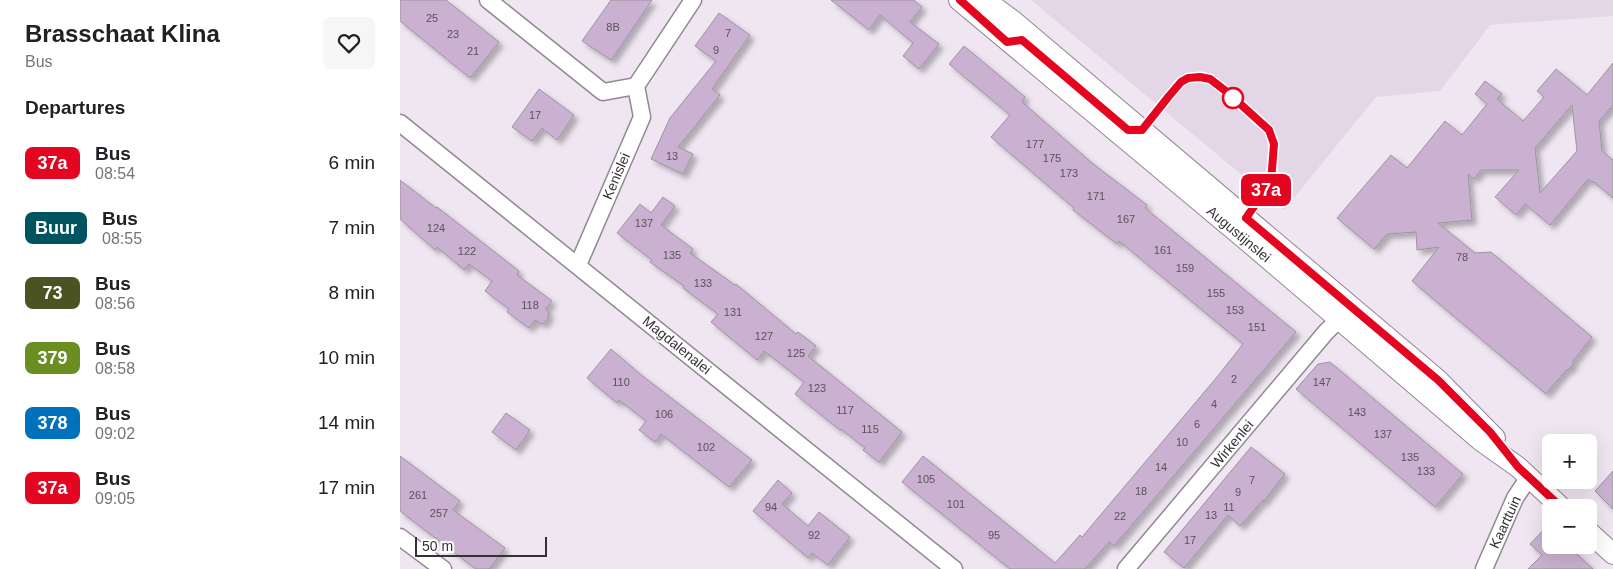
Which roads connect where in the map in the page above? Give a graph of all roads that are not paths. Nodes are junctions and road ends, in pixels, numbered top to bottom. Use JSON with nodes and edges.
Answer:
{"nodes":[{"id":1,"x":488,"y":0,"type":"edge"},
{"id":2,"x":693,"y":0,"type":"edge"},
{"id":3,"x":960,"y":0,"type":"edge"},
{"id":4,"x":986,"y":0,"type":"edge"},
{"id":5,"x":636,"y":86,"type":"junction"},
{"id":6,"x":400,"y":123,"type":"edge"},
{"id":7,"x":578,"y":265,"type":"junction"},
{"id":8,"x":1339,"y":319,"type":"junction"},
{"id":9,"x":1523,"y":472,"type":"junction"},
{"id":10,"x":1552,"y":499,"type":"edge"},
{"id":11,"x":400,"y":538,"type":"edge"},
{"id":12,"x":1597,"y":539,"type":"edge"},
{"id":13,"x":1613,"y":554,"type":"edge"},
{"id":14,"x":443,"y":569,"type":"edge"},
{"id":15,"x":954,"y":569,"type":"edge"},
{"id":16,"x":1126,"y":569,"type":"edge"},
{"id":17,"x":1484,"y":569,"type":"edge"}],
"edges":[{"from":1,"to":5,"type":"street"},
{"from":2,"to":5,"type":"street"},
{"from":3,"to":8,"type":"street","name":"Augustijnslei"},
{"from":4,"to":9,"type":"street","name":"Augustijnslei"},
{"from":5,"to":7,"type":"street","name":"Kenislei"},
{"from":6,"to":7,"type":"street","name":"Magdalenalei"},
{"from":7,"to":15,"type":"street","name":"Magdalenalei"},
{"from":8,"to":9,"type":"street","name":"Augustijnslei"},
{"from":8,"to":16,"type":"street","name":"Wirkenlei"},
{"from":9,"to":10,"type":"street","name":"Augustijnslei"},
{"from":9,"to":17,"type":"street","name":"Kaarttuin"},
{"from":11,"to":14,"type":"street"},
{"from":12,"to":13,"type":"street"}]}
